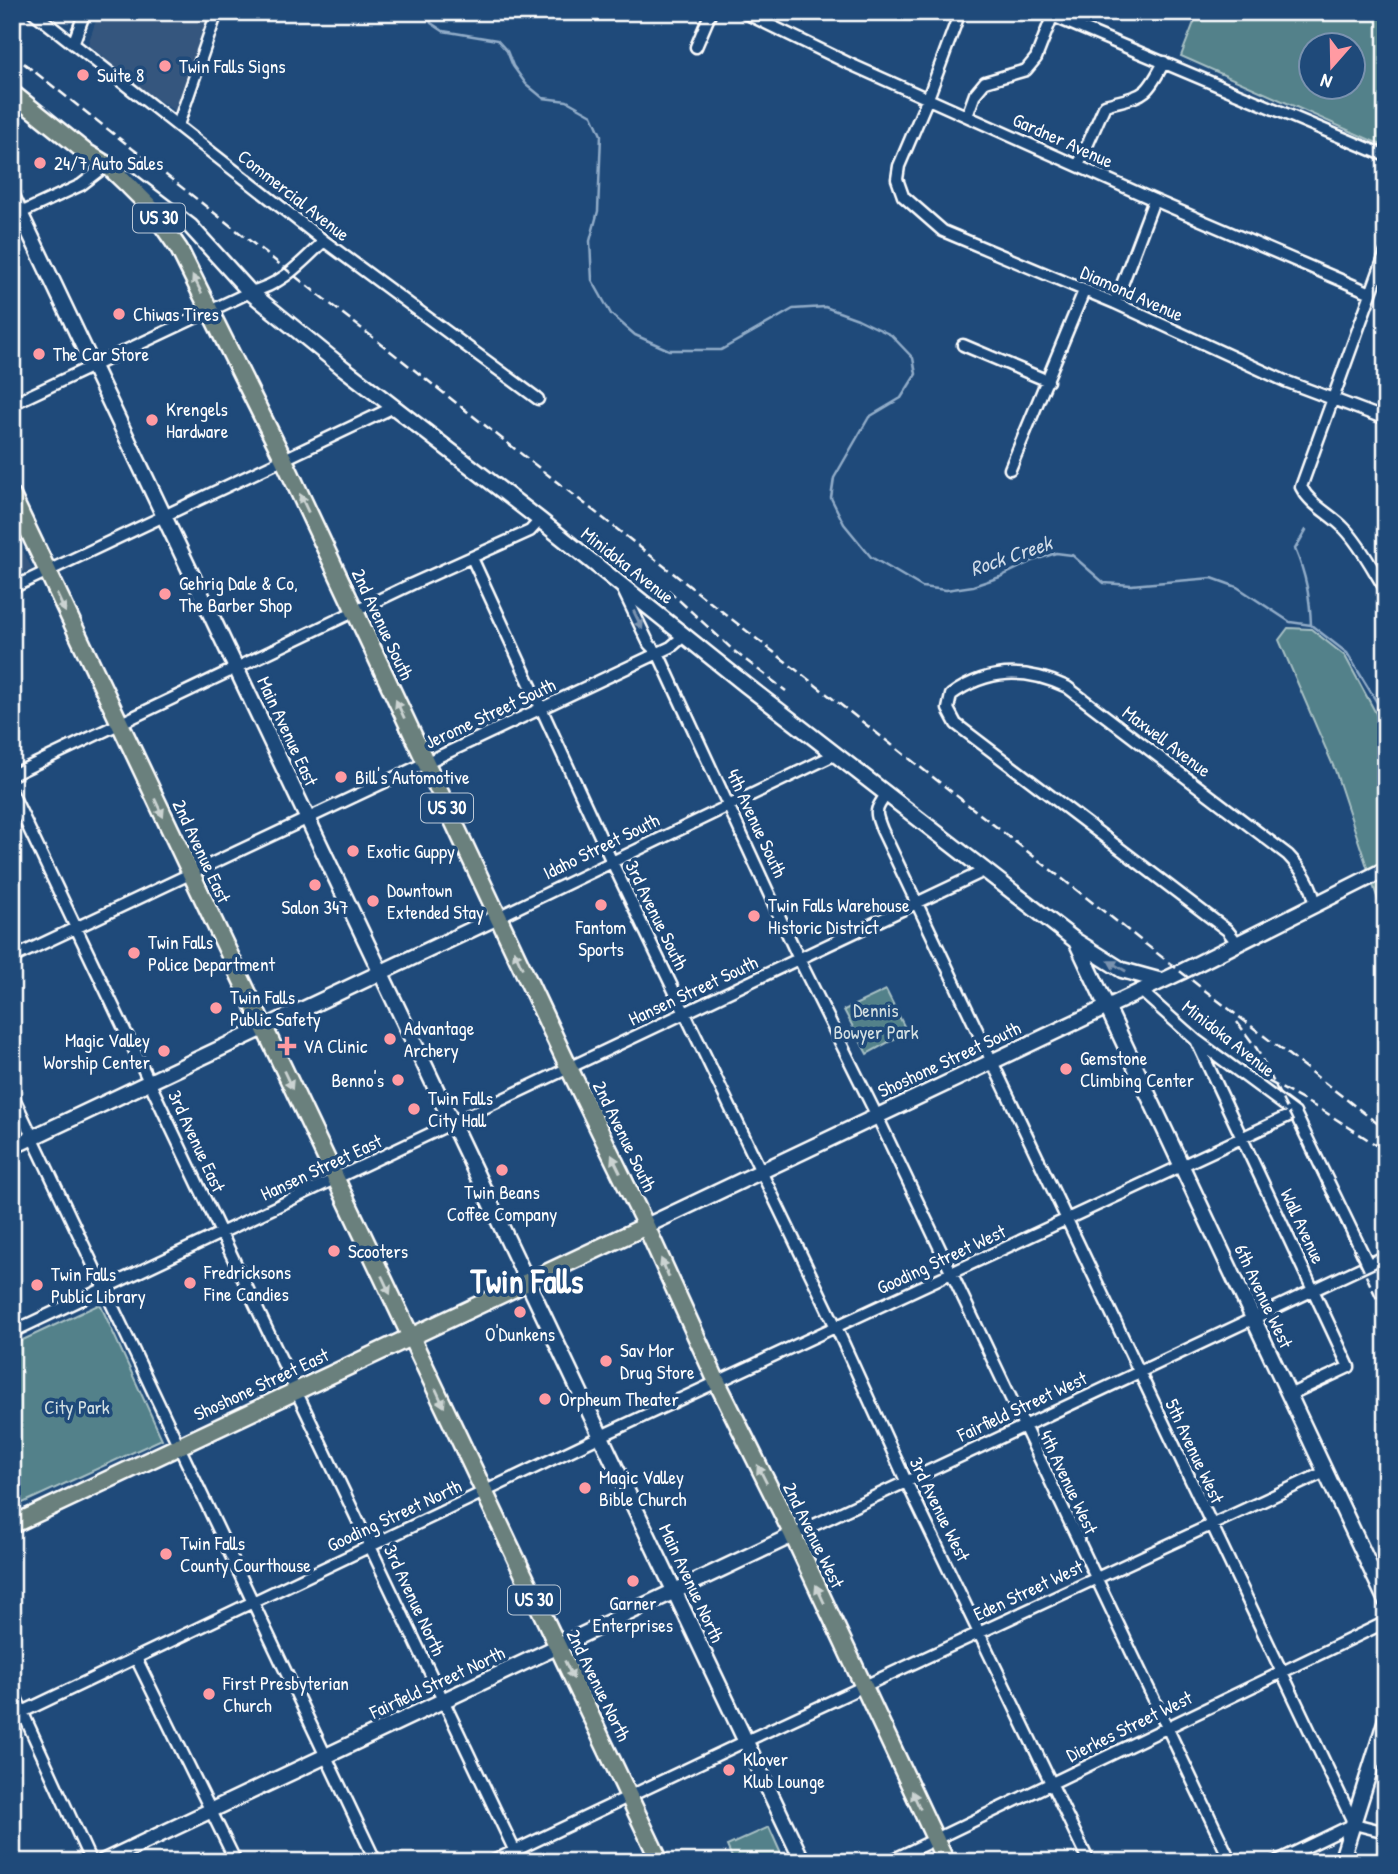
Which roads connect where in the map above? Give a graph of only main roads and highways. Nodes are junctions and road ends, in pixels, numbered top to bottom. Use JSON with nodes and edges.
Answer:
{"nodes":[{"id":1,"x":12,"y":93,"type":"edge"},
{"id":2,"x":12,"y":496,"type":"edge"},
{"id":3,"x":646,"y":1226,"type":"junction"},
{"id":4,"x":528,"y":1282,"type":"joint"},
{"id":5,"x":410,"y":1337,"type":"junction"},
{"id":6,"x":12,"y":1525,"type":"edge"},
{"id":7,"x":660,"y":1862,"type":"edge"},
{"id":8,"x":946,"y":1862,"type":"edge"}],
"edges":[{"from":3,"to":1,"type":"main road","name":"2nd Avenue South","number":"US 30","one_way":true},
{"from":2,"to":5,"type":"main road","name":"2nd Avenue East","number":"US 30","one_way":true},
{"from":3,"to":4,"type":"main road","name":"Shoshone Street South"},
{"from":8,"to":3,"type":"main road","name":"2nd Avenue West","number":"US 30","one_way":true},
{"from":4,"to":5,"type":"main road","name":"Shoshone Street East"},
{"from":5,"to":6,"type":"main road","name":"Shoshone Street East"},
{"from":5,"to":7,"type":"main road","name":"2nd Avenue North","number":"US 30","one_way":true}]}
